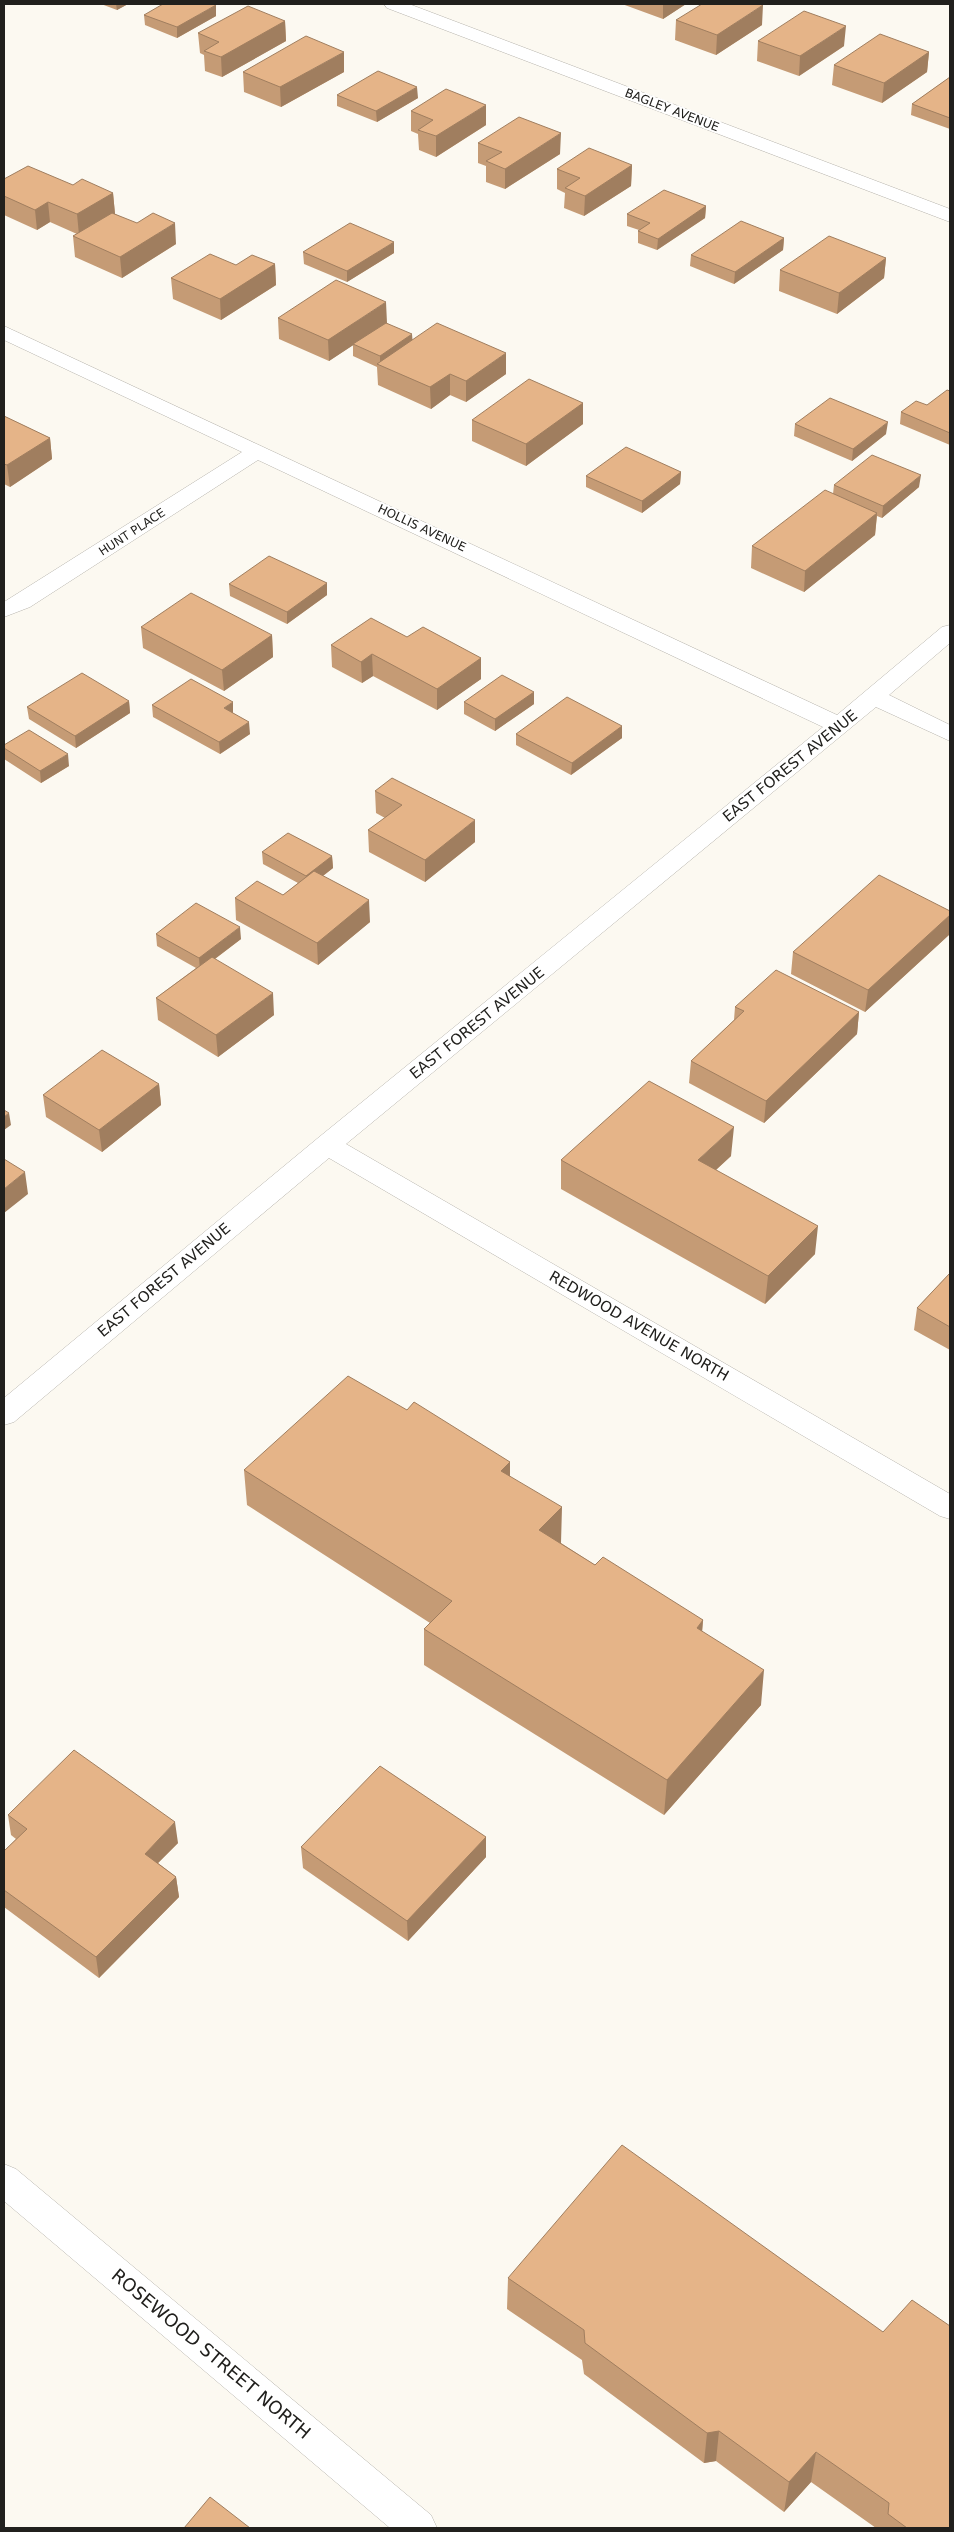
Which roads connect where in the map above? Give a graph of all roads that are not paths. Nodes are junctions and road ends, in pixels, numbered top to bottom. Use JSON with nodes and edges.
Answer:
{"nodes":[{"id":1,"x":393,"y":4,"type":"edge"},
{"id":2,"x":950,"y":216,"type":"edge"},
{"id":3,"x":4,"y":332,"type":"edge"},
{"id":4,"x":258,"y":451,"type":"junction"},
{"id":5,"x":4,"y":610,"type":"edge"},
{"id":6,"x":950,"y":632,"type":"edge"},
{"id":7,"x":874,"y":697,"type":"junction"},
{"id":8,"x":840,"y":726,"type":"junction"},
{"id":9,"x":950,"y":734,"type":"edge"},
{"id":10,"x":327,"y":1146,"type":"junction"},
{"id":11,"x":4,"y":1414,"type":"edge"},
{"id":12,"x":950,"y":1508,"type":"edge"},
{"id":13,"x":4,"y":2180,"type":"edge"},
{"id":14,"x":418,"y":2528,"type":"edge"}],
"edges":[{"from":1,"to":2,"type":"street","name":"BAGLEY AVENUE"},
{"from":3,"to":4,"type":"street","name":"HOLLIS AVENUE"},
{"from":4,"to":5,"type":"street","name":"HUNT PLACE"},
{"from":4,"to":8,"type":"street","name":"HOLLIS AVENUE"},
{"from":6,"to":7,"type":"street","name":"EAST FOREST AVENUE"},
{"from":7,"to":8,"type":"street","name":"EAST FOREST AVENUE"},
{"from":7,"to":9,"type":"street"},
{"from":8,"to":10,"type":"street","name":"EAST FOREST AVENUE"},
{"from":10,"to":11,"type":"street","name":"EAST FOREST AVENUE"},
{"from":10,"to":12,"type":"street","name":"REDWOOD AVENUE NORTH"},
{"from":13,"to":14,"type":"street","name":"ROSEWOOD STREET NORTH"}]}
